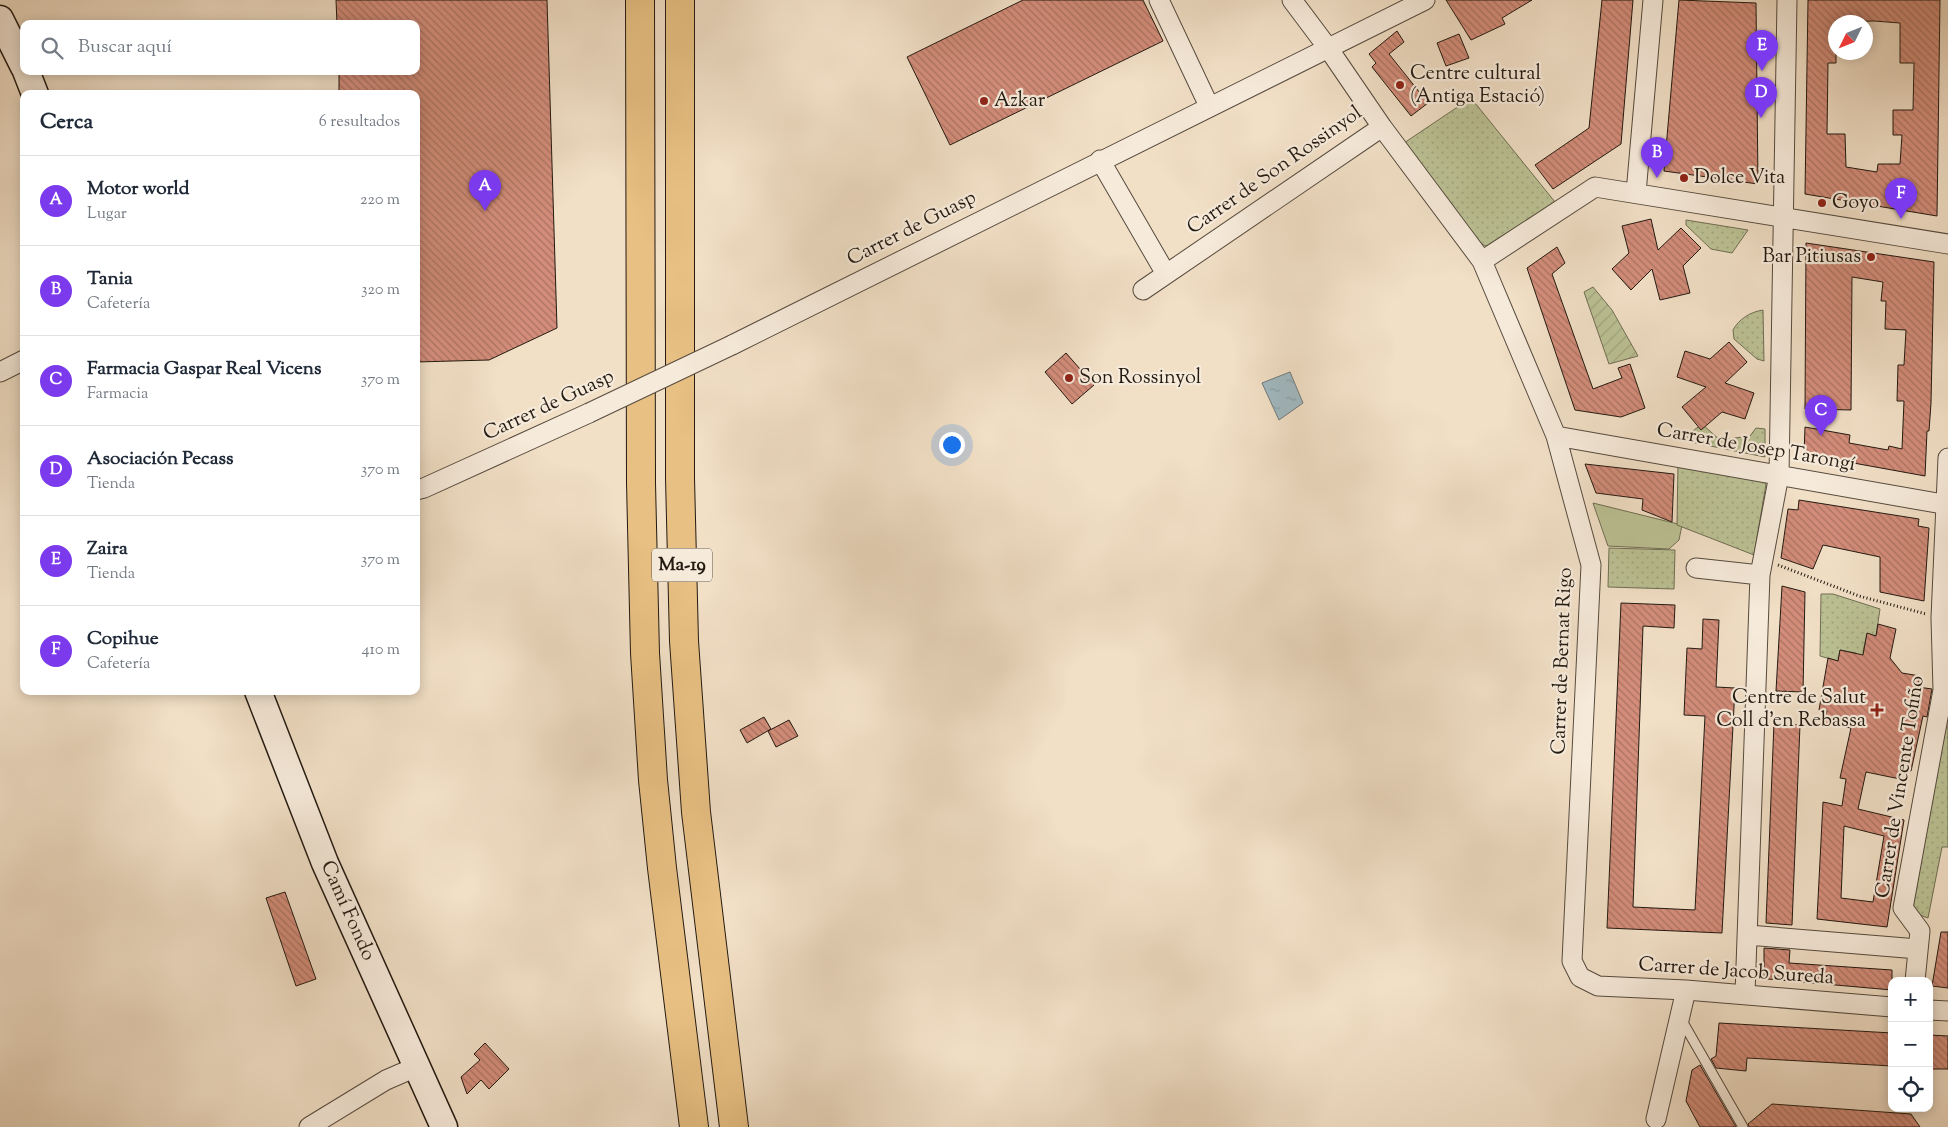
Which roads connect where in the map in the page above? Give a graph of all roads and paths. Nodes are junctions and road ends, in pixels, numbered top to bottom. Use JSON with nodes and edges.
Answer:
{"nodes":[{"id":1,"x":640,"y":0,"type":"edge"},
{"id":2,"x":680,"y":0,"type":"edge"},
{"id":3,"x":1159,"y":0,"type":"edge"},
{"id":4,"x":1292,"y":0,"type":"edge"},
{"id":5,"x":1425,"y":0,"type":"edge"},
{"id":6,"x":1653,"y":0,"type":"edge"},
{"id":7,"x":1787,"y":0,"type":"edge"},
{"id":8,"x":1404,"y":4,"type":"edge"},
{"id":9,"x":0,"y":19,"type":"edge"},
{"id":10,"x":1328,"y":48,"type":"junction"},
{"id":11,"x":20,"y":59,"type":"edge"},
{"id":12,"x":28,"y":75,"type":"edge"},
{"id":13,"x":33,"y":90,"type":"edge"},
{"id":14,"x":1209,"y":106,"type":"junction"},
{"id":15,"x":1382,"y":127,"type":"junction"},
{"id":16,"x":1100,"y":160,"type":"junction"},
{"id":17,"x":1636,"y":193,"type":"junction"},
{"id":18,"x":1784,"y":217,"type":"junction"},
{"id":19,"x":1948,"y":244,"type":"edge"},
{"id":20,"x":1482,"y":262,"type":"junction"},
{"id":21,"x":1166,"y":274,"type":"junction"},
{"id":22,"x":1143,"y":290,"type":"dead end"},
{"id":23,"x":20,"y":362,"type":"edge"},
{"id":24,"x":0,"y":372,"type":"edge"},
{"id":25,"x":1556,"y":436,"type":"junction"},
{"id":26,"x":1948,"y":458,"type":"edge"},
{"id":27,"x":1779,"y":475,"type":"junction"},
{"id":28,"x":420,"y":489,"type":"edge"},
{"id":29,"x":1947,"y":504,"type":"edge"},
{"id":30,"x":1762,"y":567,"type":"junction"},
{"id":31,"x":1696,"y":568,"type":"dead end"},
{"id":32,"x":1941,"y":618,"type":"junction"},
{"id":33,"x":260,"y":695,"type":"edge"},
{"id":34,"x":1941,"y":737,"type":"edge"},
{"id":35,"x":1748,"y":935,"type":"junction"},
{"id":36,"x":1918,"y":949,"type":"junction"},
{"id":37,"x":1580,"y":977,"type":"joint"},
{"id":38,"x":1915,"y":977,"type":"edge"},
{"id":39,"x":1686,"y":990,"type":"junction"},
{"id":40,"x":1745,"y":994,"type":"junction"},
{"id":41,"x":1888,"y":1007,"type":"edge"},
{"id":42,"x":1933,"y":1010,"type":"edge"},
{"id":43,"x":1948,"y":1011,"type":"edge"},
{"id":44,"x":1679,"y":1017,"type":"junction"},
{"id":45,"x":416,"y":1066,"type":"junction"},
{"id":46,"x":1656,"y":1119,"type":"dead end"},
{"id":47,"x":309,"y":1127,"type":"edge"},
{"id":48,"x":444,"y":1127,"type":"edge"},
{"id":49,"x":694,"y":1127,"type":"edge"},
{"id":50,"x":734,"y":1127,"type":"edge"},
{"id":51,"x":1744,"y":1127,"type":"edge"}],
"edges":[{"from":1,"to":49,"type":"highway","number":"Ma-19"},
{"from":2,"to":50,"type":"highway","number":"Ma-19"},
{"from":3,"to":14,"type":"street"},
{"from":4,"to":10,"type":"street","name":"Carrer de Son Rossinyol"},
{"from":5,"to":8,"type":"street","name":"Carrer de Guasp"},
{"from":6,"to":17,"type":"street"},
{"from":7,"to":18,"type":"street"},
{"from":8,"to":10,"type":"street","name":"Carrer de Guasp"},
{"from":9,"to":11,"type":"street"},
{"from":10,"to":14,"type":"street","name":"Carrer de Guasp"},
{"from":10,"to":15,"type":"street","name":"Carrer de Son Rossinyol"},
{"from":12,"to":13,"type":"street"},
{"from":14,"to":16,"type":"street","name":"Carrer de Guasp"},
{"from":15,"to":20,"type":"street","name":"Carrer de Bernat Rigo"},
{"from":15,"to":21,"type":"street","name":"Carrer de Son Rossinyol"},
{"from":16,"to":21,"type":"street"},
{"from":16,"to":28,"type":"street","name":"Carrer de Guasp","bridge":true},
{"from":17,"to":18,"type":"street"},
{"from":17,"to":20,"type":"street"},
{"from":18,"to":19,"type":"street"},
{"from":18,"to":27,"type":"street"},
{"from":20,"to":25,"type":"street","name":"Carrer de Bernat Rigo"},
{"from":21,"to":22,"type":"street","name":"Carrer de Son Rossinyol"},
{"from":23,"to":24,"type":"street"},
{"from":25,"to":27,"type":"street","name":"Carrer de Josep Tarongí"},
{"from":25,"to":37,"type":"street","name":"Carrer de Bernat Rigo"},
{"from":26,"to":29,"type":"street","name":"Carrer de Vincente Tofiño"},
{"from":27,"to":29,"type":"street","name":"Carrer de Josep Tarongí"},
{"from":27,"to":30,"type":"street"},
{"from":29,"to":32,"type":"street","name":"Carrer de Vincente Tofiño"},
{"from":30,"to":31,"type":"street"},
{"from":30,"to":32,"type":"path"},
{"from":30,"to":35,"type":"street"},
{"from":32,"to":34,"type":"street","name":"Carrer de Vincente Tofiño"},
{"from":33,"to":45,"type":"street","name":"Camí Fondo"},
{"from":34,"to":36,"type":"street","name":"Carrer de Vincente Tofiño"},
{"from":35,"to":36,"type":"street"},
{"from":35,"to":40,"type":"street"},
{"from":36,"to":38,"type":"street","name":"Carrer de Vincente Tofiño"},
{"from":37,"to":39,"type":"street","name":"Carrer de Jacob Sureda"},
{"from":39,"to":40,"type":"street","name":"Carrer de Jacob Sureda"},
{"from":39,"to":44,"type":"street"},
{"from":40,"to":41,"type":"street","name":"Carrer de Jacob Sureda"},
{"from":42,"to":43,"type":"street"},
{"from":44,"to":46,"type":"street"},
{"from":44,"to":51,"type":"lane"},
{"from":45,"to":47,"type":"street"},
{"from":45,"to":48,"type":"street","name":"Camí Fondo"}]}
